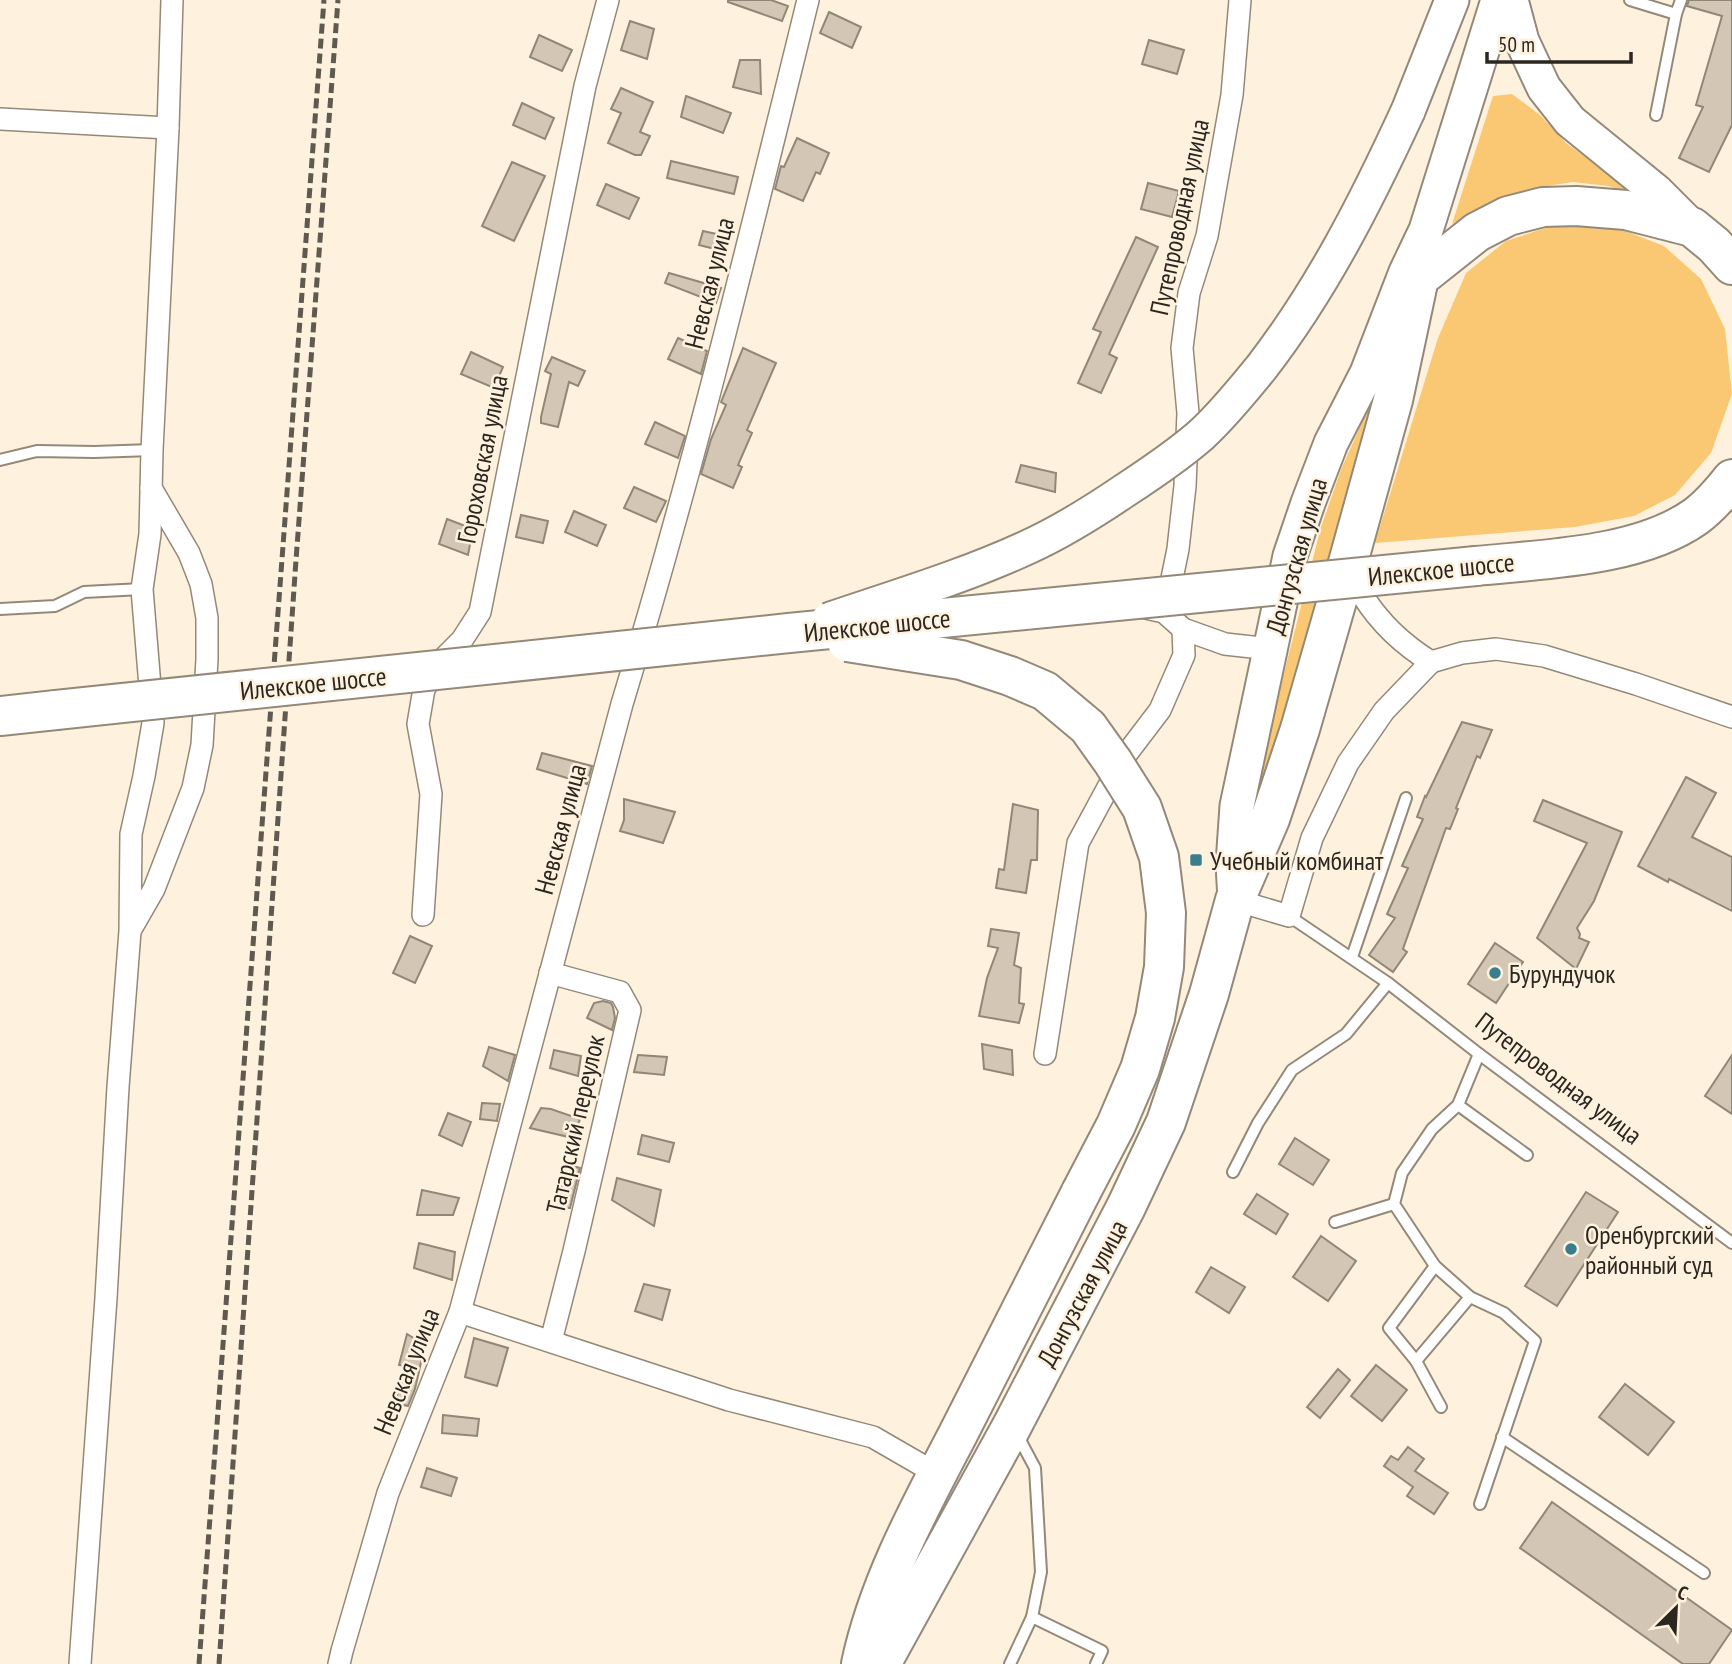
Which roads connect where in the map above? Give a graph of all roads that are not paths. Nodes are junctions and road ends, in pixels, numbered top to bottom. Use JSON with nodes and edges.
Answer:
{"nodes":[{"id":1,"x":172,"y":0,"type":"edge"},
{"id":2,"x":608,"y":0,"type":"edge"},
{"id":3,"x":808,"y":0,"type":"edge"},
{"id":4,"x":1240,"y":0,"type":"edge"},
{"id":5,"x":1452,"y":0,"type":"edge"},
{"id":6,"x":1497,"y":0,"type":"edge"},
{"id":7,"x":1511,"y":0,"type":"edge"},
{"id":8,"x":1630,"y":0,"type":"edge"},
{"id":9,"x":1682,"y":0,"type":"edge"},
{"id":10,"x":1676,"y":14,"type":"junction"},
{"id":11,"x":1656,"y":115,"type":"dead end"},
{"id":12,"x":0,"y":119,"type":"edge"},
{"id":13,"x":168,"y":128,"type":"junction"},
{"id":14,"x":1692,"y":227,"type":"junction"},
{"id":15,"x":1426,"y":230,"type":"junction"},
{"id":16,"x":1732,"y":265,"type":"edge"},
{"id":17,"x":1419,"y":278,"type":"junction"},
{"id":18,"x":152,"y":450,"type":"junction"},
{"id":19,"x":0,"y":460,"type":"edge"},
{"id":20,"x":1732,"y":479,"type":"edge"},
{"id":21,"x":151,"y":488,"type":"junction"},
{"id":22,"x":1349,"y":559,"type":"junction"},
{"id":23,"x":142,"y":589,"type":"junction"},
{"id":24,"x":0,"y":610,"type":"edge"},
{"id":25,"x":1164,"y":612,"type":"junction"},
{"id":26,"x":1183,"y":629,"type":"junction"},
{"id":27,"x":789,"y":633,"type":"junction"},
{"id":28,"x":642,"y":638,"type":"junction"},
{"id":29,"x":1270,"y":649,"type":"junction"},
{"id":30,"x":444,"y":658,"type":"junction"},
{"id":31,"x":1431,"y":662,"type":"junction"},
{"id":32,"x":0,"y":716,"type":"edge"},
{"id":33,"x":1732,"y":717,"type":"edge"},
{"id":34,"x":1406,"y":798,"type":"dead end"},
{"id":35,"x":1235,"y":901,"type":"junction"},
{"id":36,"x":423,"y":915,"type":"dead end"},
{"id":37,"x":1289,"y":916,"type":"junction"},
{"id":38,"x":130,"y":930,"type":"junction"},
{"id":39,"x":1352,"y":957,"type":"junction"},
{"id":40,"x":550,"y":973,"type":"junction"},
{"id":41,"x":1388,"y":983,"type":"junction"},
{"id":42,"x":1045,"y":1054,"type":"dead end"},
{"id":43,"x":1479,"y":1054,"type":"junction"},
{"id":44,"x":1458,"y":1105,"type":"junction"},
{"id":45,"x":1527,"y":1155,"type":"dead end"},
{"id":46,"x":1233,"y":1172,"type":"dead end"},
{"id":47,"x":1394,"y":1205,"type":"junction"},
{"id":48,"x":1335,"y":1222,"type":"dead end"},
{"id":49,"x":1732,"y":1242,"type":"edge"},
{"id":50,"x":1435,"y":1266,"type":"junction"},
{"id":51,"x":1470,"y":1297,"type":"junction"},
{"id":52,"x":460,"y":1312,"type":"junction"},
{"id":53,"x":551,"y":1341,"type":"junction"},
{"id":54,"x":1416,"y":1361,"type":"junction"},
{"id":55,"x":1441,"y":1407,"type":"dead end"},
{"id":56,"x":1012,"y":1426,"type":"junction"},
{"id":57,"x":1502,"y":1437,"type":"junction"},
{"id":58,"x":937,"y":1474,"type":"junction"},
{"id":59,"x":1480,"y":1504,"type":"dead end"},
{"id":60,"x":1704,"y":1573,"type":"dead end"},
{"id":61,"x":1032,"y":1617,"type":"junction"},
{"id":62,"x":80,"y":1664,"type":"edge"},
{"id":63,"x":339,"y":1664,"type":"edge"},
{"id":64,"x":861,"y":1664,"type":"edge"},
{"id":65,"x":881,"y":1664,"type":"edge"},
{"id":66,"x":1010,"y":1664,"type":"edge"},
{"id":67,"x":1096,"y":1664,"type":"edge"}],
"edges":[{"from":1,"to":13,"type":"street"},
{"from":2,"to":30,"type":"street","name":"Гороховская улица"},
{"from":3,"to":28,"type":"street","name":"Невская улица"},
{"from":4,"to":25,"type":"street","name":"Путепроводная улица"},
{"from":5,"to":27,"type":"main road","bridge":true},
{"from":6,"to":15,"type":"main road","name":"Донгузская улица"},
{"from":7,"to":14,"type":"main road"},
{"from":8,"to":10,"type":"lane"},
{"from":9,"to":10,"type":"lane"},
{"from":10,"to":11,"type":"lane"},
{"from":12,"to":13,"type":"street"},
{"from":13,"to":18,"type":"street"},
{"from":14,"to":16,"type":"highway"},
{"from":14,"to":17,"type":"highway"},
{"from":15,"to":17,"type":"main road","name":"Донгузская улица"},
{"from":15,"to":29,"type":"main road","name":"Донгузская улица"},
{"from":17,"to":22,"type":"highway","name":"Донгузская улица"},
{"from":18,"to":19,"type":"lane"},
{"from":18,"to":21,"type":"street"},
{"from":20,"to":27,"type":"highway","name":"Илекское шоссе","bridge":true},
{"from":21,"to":23,"type":"street"},
{"from":21,"to":38,"type":"street"},
{"from":22,"to":31,"type":"street"},
{"from":22,"to":35,"type":"highway","name":"Донгузская улица"},
{"from":23,"to":24,"type":"lane"},
{"from":23,"to":38,"type":"street"},
{"from":25,"to":26,"type":"street"},
{"from":25,"to":28,"type":"street"},
{"from":26,"to":29,"type":"street"},
{"from":26,"to":42,"type":"street"},
{"from":27,"to":32,"type":"highway","name":"Илекское шоссе","bridge":true},
{"from":27,"to":58,"type":"highway","bridge":true},
{"from":28,"to":30,"type":"street"},
{"from":28,"to":40,"type":"street","name":"Невская улица"},
{"from":29,"to":35,"type":"main road","name":"Донгузская улица"},
{"from":30,"to":36,"type":"street","name":"Гороховская улица"},
{"from":31,"to":33,"type":"street"},
{"from":31,"to":37,"type":"street"},
{"from":34,"to":39,"type":"lane"},
{"from":35,"to":37,"type":"street"},
{"from":35,"to":56,"type":"highway","name":"Донгузская улица"},
{"from":37,"to":39,"type":"lane","name":"Путепроводная улица"},
{"from":38,"to":62,"type":"street"},
{"from":39,"to":41,"type":"lane","name":"Путепроводная улица"},
{"from":40,"to":52,"type":"street","name":"Невская улица"},
{"from":40,"to":53,"type":"street","name":"Татарский переулок"},
{"from":41,"to":43,"type":"lane","name":"Путепроводная улица"},
{"from":41,"to":46,"type":"lane"},
{"from":43,"to":44,"type":"lane"},
{"from":43,"to":49,"type":"lane","name":"Путепроводная улица"},
{"from":44,"to":45,"type":"lane"},
{"from":44,"to":47,"type":"lane"},
{"from":47,"to":48,"type":"lane"},
{"from":47,"to":50,"type":"lane"},
{"from":50,"to":51,"type":"lane"},
{"from":50,"to":54,"type":"lane"},
{"from":51,"to":54,"type":"lane"},
{"from":51,"to":57,"type":"lane"},
{"from":52,"to":53,"type":"street"},
{"from":52,"to":63,"type":"street","name":"Невская улица"},
{"from":53,"to":58,"type":"street"},
{"from":54,"to":55,"type":"lane"},
{"from":56,"to":61,"type":"lane"},
{"from":56,"to":65,"type":"highway","name":"Донгузская улица"},
{"from":57,"to":59,"type":"lane"},
{"from":57,"to":60,"type":"lane"},
{"from":58,"to":64,"type":"highway"},
{"from":61,"to":66,"type":"lane"},
{"from":61,"to":67,"type":"lane"}]}
